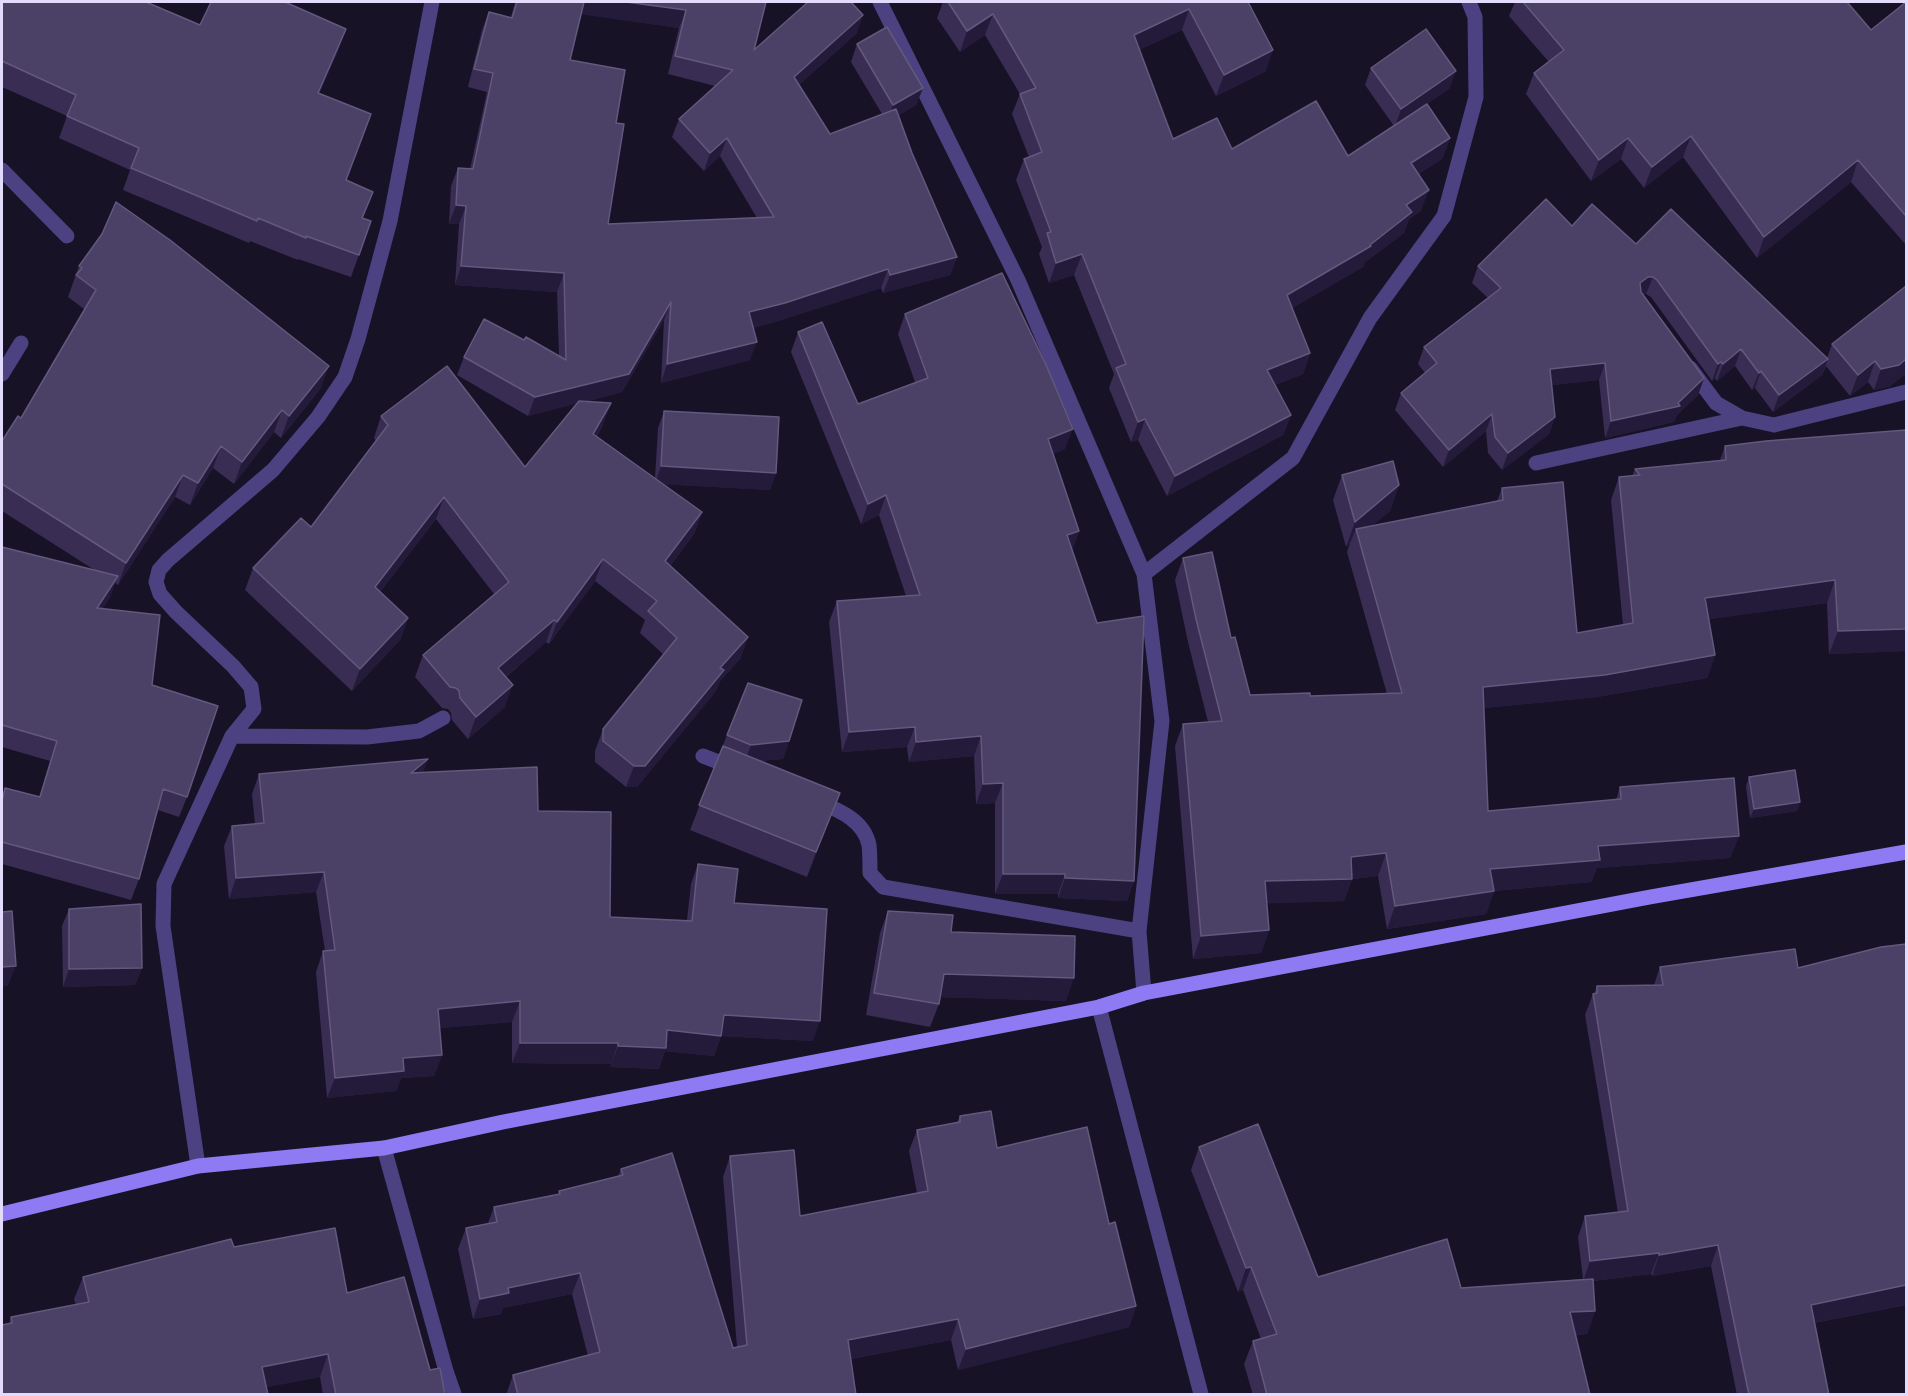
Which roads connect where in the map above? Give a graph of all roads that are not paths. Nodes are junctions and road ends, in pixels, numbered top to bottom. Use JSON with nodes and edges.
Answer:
{"nodes":[{"id":1,"x":432,"y":2,"type":"edge"},
{"id":2,"x":880,"y":2,"type":"edge"},
{"id":3,"x":1469,"y":2,"type":"edge"},
{"id":4,"x":2,"y":170,"type":"edge"},
{"id":5,"x":67,"y":236,"type":"dead end"},
{"id":6,"x":21,"y":343,"type":"dead end"},
{"id":7,"x":1682,"y":357,"type":"edge"},
{"id":8,"x":2,"y":374,"type":"edge"},
{"id":9,"x":1906,"y":392,"type":"edge"},
{"id":10,"x":1742,"y":418,"type":"junction"},
{"id":11,"x":1536,"y":463,"type":"dead end"},
{"id":12,"x":1144,"y":574,"type":"junction"},
{"id":13,"x":443,"y":718,"type":"dead end"},
{"id":14,"x":232,"y":736,"type":"junction"},
{"id":15,"x":703,"y":756,"type":"dead end"},
{"id":16,"x":745,"y":773,"type":"edge"},
{"id":17,"x":807,"y":798,"type":"edge"},
{"id":18,"x":1906,"y":852,"type":"edge"},
{"id":19,"x":1139,"y":931,"type":"junction"},
{"id":20,"x":1144,"y":993,"type":"junction"},
{"id":21,"x":1099,"y":1007,"type":"junction"},
{"id":22,"x":384,"y":1148,"type":"junction"},
{"id":23,"x":198,"y":1166,"type":"junction"},
{"id":24,"x":2,"y":1214,"type":"edge"},
{"id":25,"x":454,"y":1395,"type":"edge"},
{"id":26,"x":1201,"y":1395,"type":"edge"}],
"edges":[{"from":1,"to":14,"type":"street"},
{"from":2,"to":12,"type":"street"},
{"from":3,"to":12,"type":"street"},
{"from":4,"to":5,"type":"street"},
{"from":6,"to":8,"type":"street"},
{"from":7,"to":10,"type":"street"},
{"from":9,"to":10,"type":"street"},
{"from":10,"to":11,"type":"street"},
{"from":12,"to":19,"type":"street"},
{"from":13,"to":14,"type":"street"},
{"from":14,"to":23,"type":"street"},
{"from":15,"to":16,"type":"street"},
{"from":17,"to":19,"type":"street"},
{"from":18,"to":20,"type":"street"},
{"from":19,"to":20,"type":"street"},
{"from":20,"to":21,"type":"street"},
{"from":21,"to":22,"type":"street"},
{"from":21,"to":26,"type":"street"},
{"from":22,"to":23,"type":"street"},
{"from":22,"to":25,"type":"street"},
{"from":23,"to":24,"type":"street"}]}
